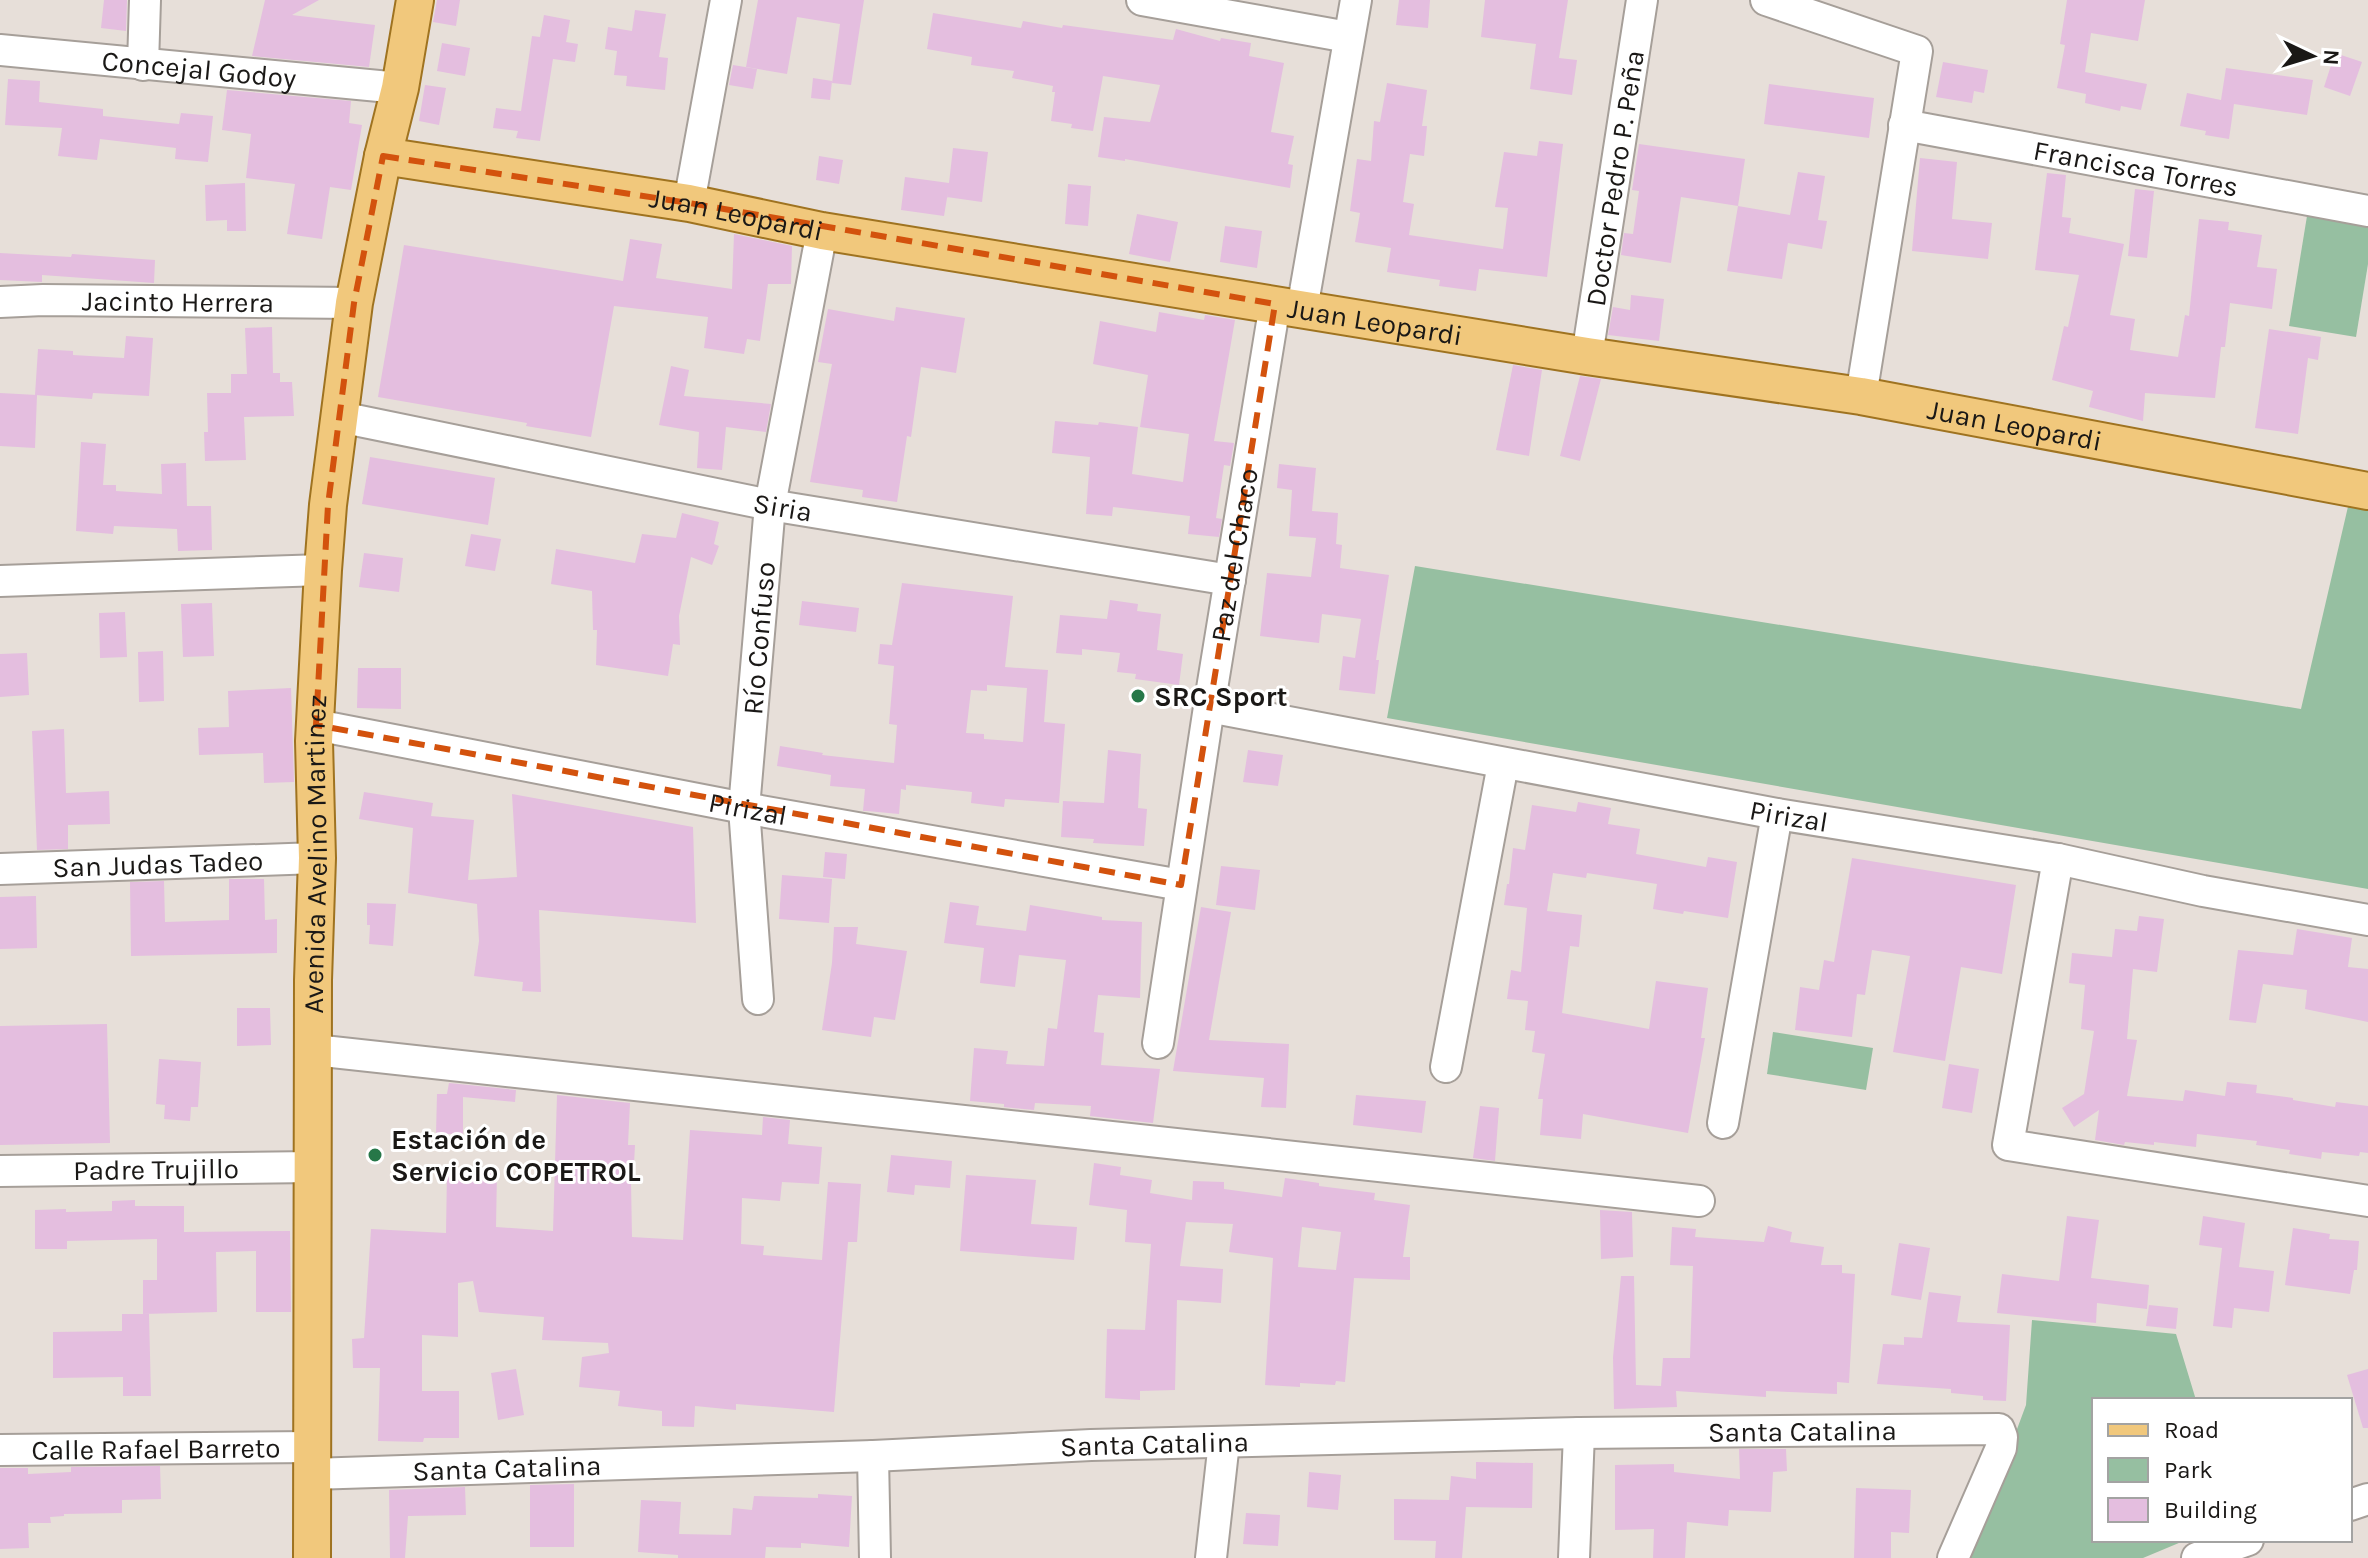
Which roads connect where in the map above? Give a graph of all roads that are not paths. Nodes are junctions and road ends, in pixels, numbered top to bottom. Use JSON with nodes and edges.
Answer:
{"nodes":[{"id":1,"x":145,"y":0,"type":"edge"},
{"id":2,"x":415,"y":0,"type":"edge"},
{"id":3,"x":726,"y":0,"type":"edge"},
{"id":4,"x":1142,"y":0,"type":"edge"},
{"id":5,"x":1356,"y":0,"type":"edge"},
{"id":6,"x":1642,"y":0,"type":"edge"},
{"id":7,"x":1766,"y":0,"type":"edge"},
{"id":8,"x":1348,"y":37,"type":"junction"},
{"id":9,"x":0,"y":50,"type":"edge"},
{"id":10,"x":143,"y":65,"type":"junction"},
{"id":11,"x":400,"y":88,"type":"junction"},
{"id":12,"x":1904,"y":125,"type":"junction"},
{"id":13,"x":383,"y":156,"type":"junction"},
{"id":14,"x":689,"y":203,"type":"junction"},
{"id":15,"x":2368,"y":211,"type":"edge"},
{"id":16,"x":822,"y":231,"type":"junction"},
{"id":17,"x":0,"y":302,"type":"edge"},
{"id":18,"x":354,"y":303,"type":"junction"},
{"id":19,"x":1288,"y":307,"type":"junction"},
{"id":20,"x":1587,"y":356,"type":"junction"},
{"id":21,"x":1861,"y":396,"type":"junction"},
{"id":22,"x":340,"y":417,"type":"junction"},
{"id":23,"x":2368,"y":491,"type":"edge"},
{"id":24,"x":770,"y":505,"type":"junction"},
{"id":25,"x":323,"y":570,"type":"junction"},
{"id":26,"x":1230,"y":580,"type":"junction"},
{"id":27,"x":0,"y":581,"type":"edge"},
{"id":28,"x":1209,"y":707,"type":"junction"},
{"id":29,"x":316,"y":725,"type":"junction"},
{"id":30,"x":1503,"y":764,"type":"junction"},
{"id":31,"x":744,"y":808,"type":"junction"},
{"id":32,"x":1777,"y":814,"type":"junction"},
{"id":33,"x":317,"y":858,"type":"junction"},
{"id":34,"x":2058,"y":859,"type":"junction"},
{"id":35,"x":0,"y":869,"type":"edge"},
{"id":36,"x":1181,"y":885,"type":"junction"},
{"id":37,"x":2368,"y":920,"type":"edge"},
{"id":38,"x":758,"y":999,"type":"dead end"},
{"id":39,"x":1158,"y":1043,"type":"dead end"},
{"id":40,"x":314,"y":1050,"type":"junction"},
{"id":41,"x":1446,"y":1067,"type":"dead end"},
{"id":42,"x":1723,"y":1123,"type":"dead end"},
{"id":43,"x":313,"y":1167,"type":"junction"},
{"id":44,"x":0,"y":1171,"type":"edge"},
{"id":45,"x":1699,"y":1201,"type":"dead end"},
{"id":46,"x":2368,"y":1201,"type":"edge"},
{"id":47,"x":1579,"y":1433,"type":"junction"},
{"id":48,"x":1224,"y":1442,"type":"junction"},
{"id":49,"x":0,"y":1450,"type":"edge"},
{"id":50,"x":873,"y":1456,"type":"junction"},
{"id":51,"x":311,"y":1460,"type":"junction"},
{"id":52,"x":2242,"y":1542,"type":"edge"},
{"id":53,"x":312,"y":1558,"type":"edge"},
{"id":54,"x":875,"y":1558,"type":"edge"},
{"id":55,"x":1211,"y":1558,"type":"edge"},
{"id":56,"x":1574,"y":1558,"type":"edge"},
{"id":57,"x":1953,"y":1558,"type":"edge"},
{"id":58,"x":2197,"y":1558,"type":"edge"}],
"edges":[{"from":1,"to":10,"type":"street"},
{"from":2,"to":11,"type":"main road","name":"Avenida Avelino Martinez"},
{"from":3,"to":14,"type":"street"},
{"from":4,"to":8,"type":"street"},
{"from":5,"to":8,"type":"street","name":"Paz del Chaco"},
{"from":6,"to":20,"type":"street","name":"Doctor Pedro P. Peña"},
{"from":7,"to":12,"type":"street"},
{"from":8,"to":19,"type":"street","name":"Paz del Chaco"},
{"from":9,"to":10,"type":"street","name":"Concejal Godoy"},
{"from":10,"to":11,"type":"street","name":"Concejal Godoy"},
{"from":11,"to":13,"type":"main road","name":"Avenida Avelino Martinez"},
{"from":12,"to":15,"type":"street","name":"Francisca Torres"},
{"from":12,"to":21,"type":"street"},
{"from":13,"to":14,"type":"main road","name":"Juan Leopardi"},
{"from":13,"to":18,"type":"main road","name":"Avenida Avelino Martinez"},
{"from":14,"to":16,"type":"main road","name":"Juan Leopardi"},
{"from":16,"to":19,"type":"main road","name":"Juan Leopardi"},
{"from":16,"to":24,"type":"street","name":"Río Confuso"},
{"from":17,"to":18,"type":"street","name":"Jacinto Herrera"},
{"from":18,"to":22,"type":"main road","name":"Avenida Avelino Martinez"},
{"from":19,"to":20,"type":"main road","name":"Juan Leopardi"},
{"from":19,"to":26,"type":"street","name":"Paz del Chaco"},
{"from":20,"to":21,"type":"main road","name":"Juan Leopardi"},
{"from":21,"to":23,"type":"main road","name":"Juan Leopardi"},
{"from":22,"to":24,"type":"street","name":"Siria"},
{"from":22,"to":25,"type":"main road","name":"Avenida Avelino Martinez"},
{"from":24,"to":26,"type":"street","name":"Siria"},
{"from":24,"to":31,"type":"street","name":"Río Confuso"},
{"from":25,"to":27,"type":"street"},
{"from":25,"to":29,"type":"main road","name":"Avenida Avelino Martinez"},
{"from":26,"to":28,"type":"street","name":"Paz del Chaco"},
{"from":28,"to":30,"type":"street","name":"Pirizal"},
{"from":28,"to":36,"type":"street","name":"Paz del Chaco"},
{"from":29,"to":31,"type":"street","name":"Pirizal"},
{"from":29,"to":33,"type":"main road","name":"Avenida Avelino Martinez"},
{"from":30,"to":32,"type":"street","name":"Pirizal"},
{"from":30,"to":41,"type":"street"},
{"from":31,"to":36,"type":"street","name":"Pirizal"},
{"from":31,"to":38,"type":"street","name":"Río Confuso"},
{"from":32,"to":34,"type":"street","name":"Pirizal"},
{"from":32,"to":42,"type":"street"},
{"from":33,"to":35,"type":"street","name":"San Judas Tadeo"},
{"from":33,"to":40,"type":"main road","name":"Avenida Avelino Martinez"},
{"from":34,"to":37,"type":"street","name":"Pirizal"},
{"from":34,"to":46,"type":"street"},
{"from":36,"to":39,"type":"street","name":"Paz del Chaco"},
{"from":40,"to":43,"type":"main road","name":"Avenida Avelino Martinez"},
{"from":40,"to":45,"type":"street"},
{"from":43,"to":44,"type":"street","name":"Padre Trujillo"},
{"from":43,"to":51,"type":"main road","name":"Avenida Avelino Martinez"},
{"from":47,"to":48,"type":"street","name":"Santa Catalina"},
{"from":47,"to":56,"type":"street"},
{"from":47,"to":57,"type":"street","name":"Santa Catalina"},
{"from":48,"to":50,"type":"street","name":"Santa Catalina"},
{"from":48,"to":55,"type":"street"},
{"from":49,"to":51,"type":"street","name":"Calle Rafael Barreto"},
{"from":50,"to":51,"type":"street","name":"Santa Catalina"},
{"from":50,"to":54,"type":"street"},
{"from":51,"to":53,"type":"main road","name":"Avenida Avelino Martinez"},
{"from":52,"to":58,"type":"street"}]}
